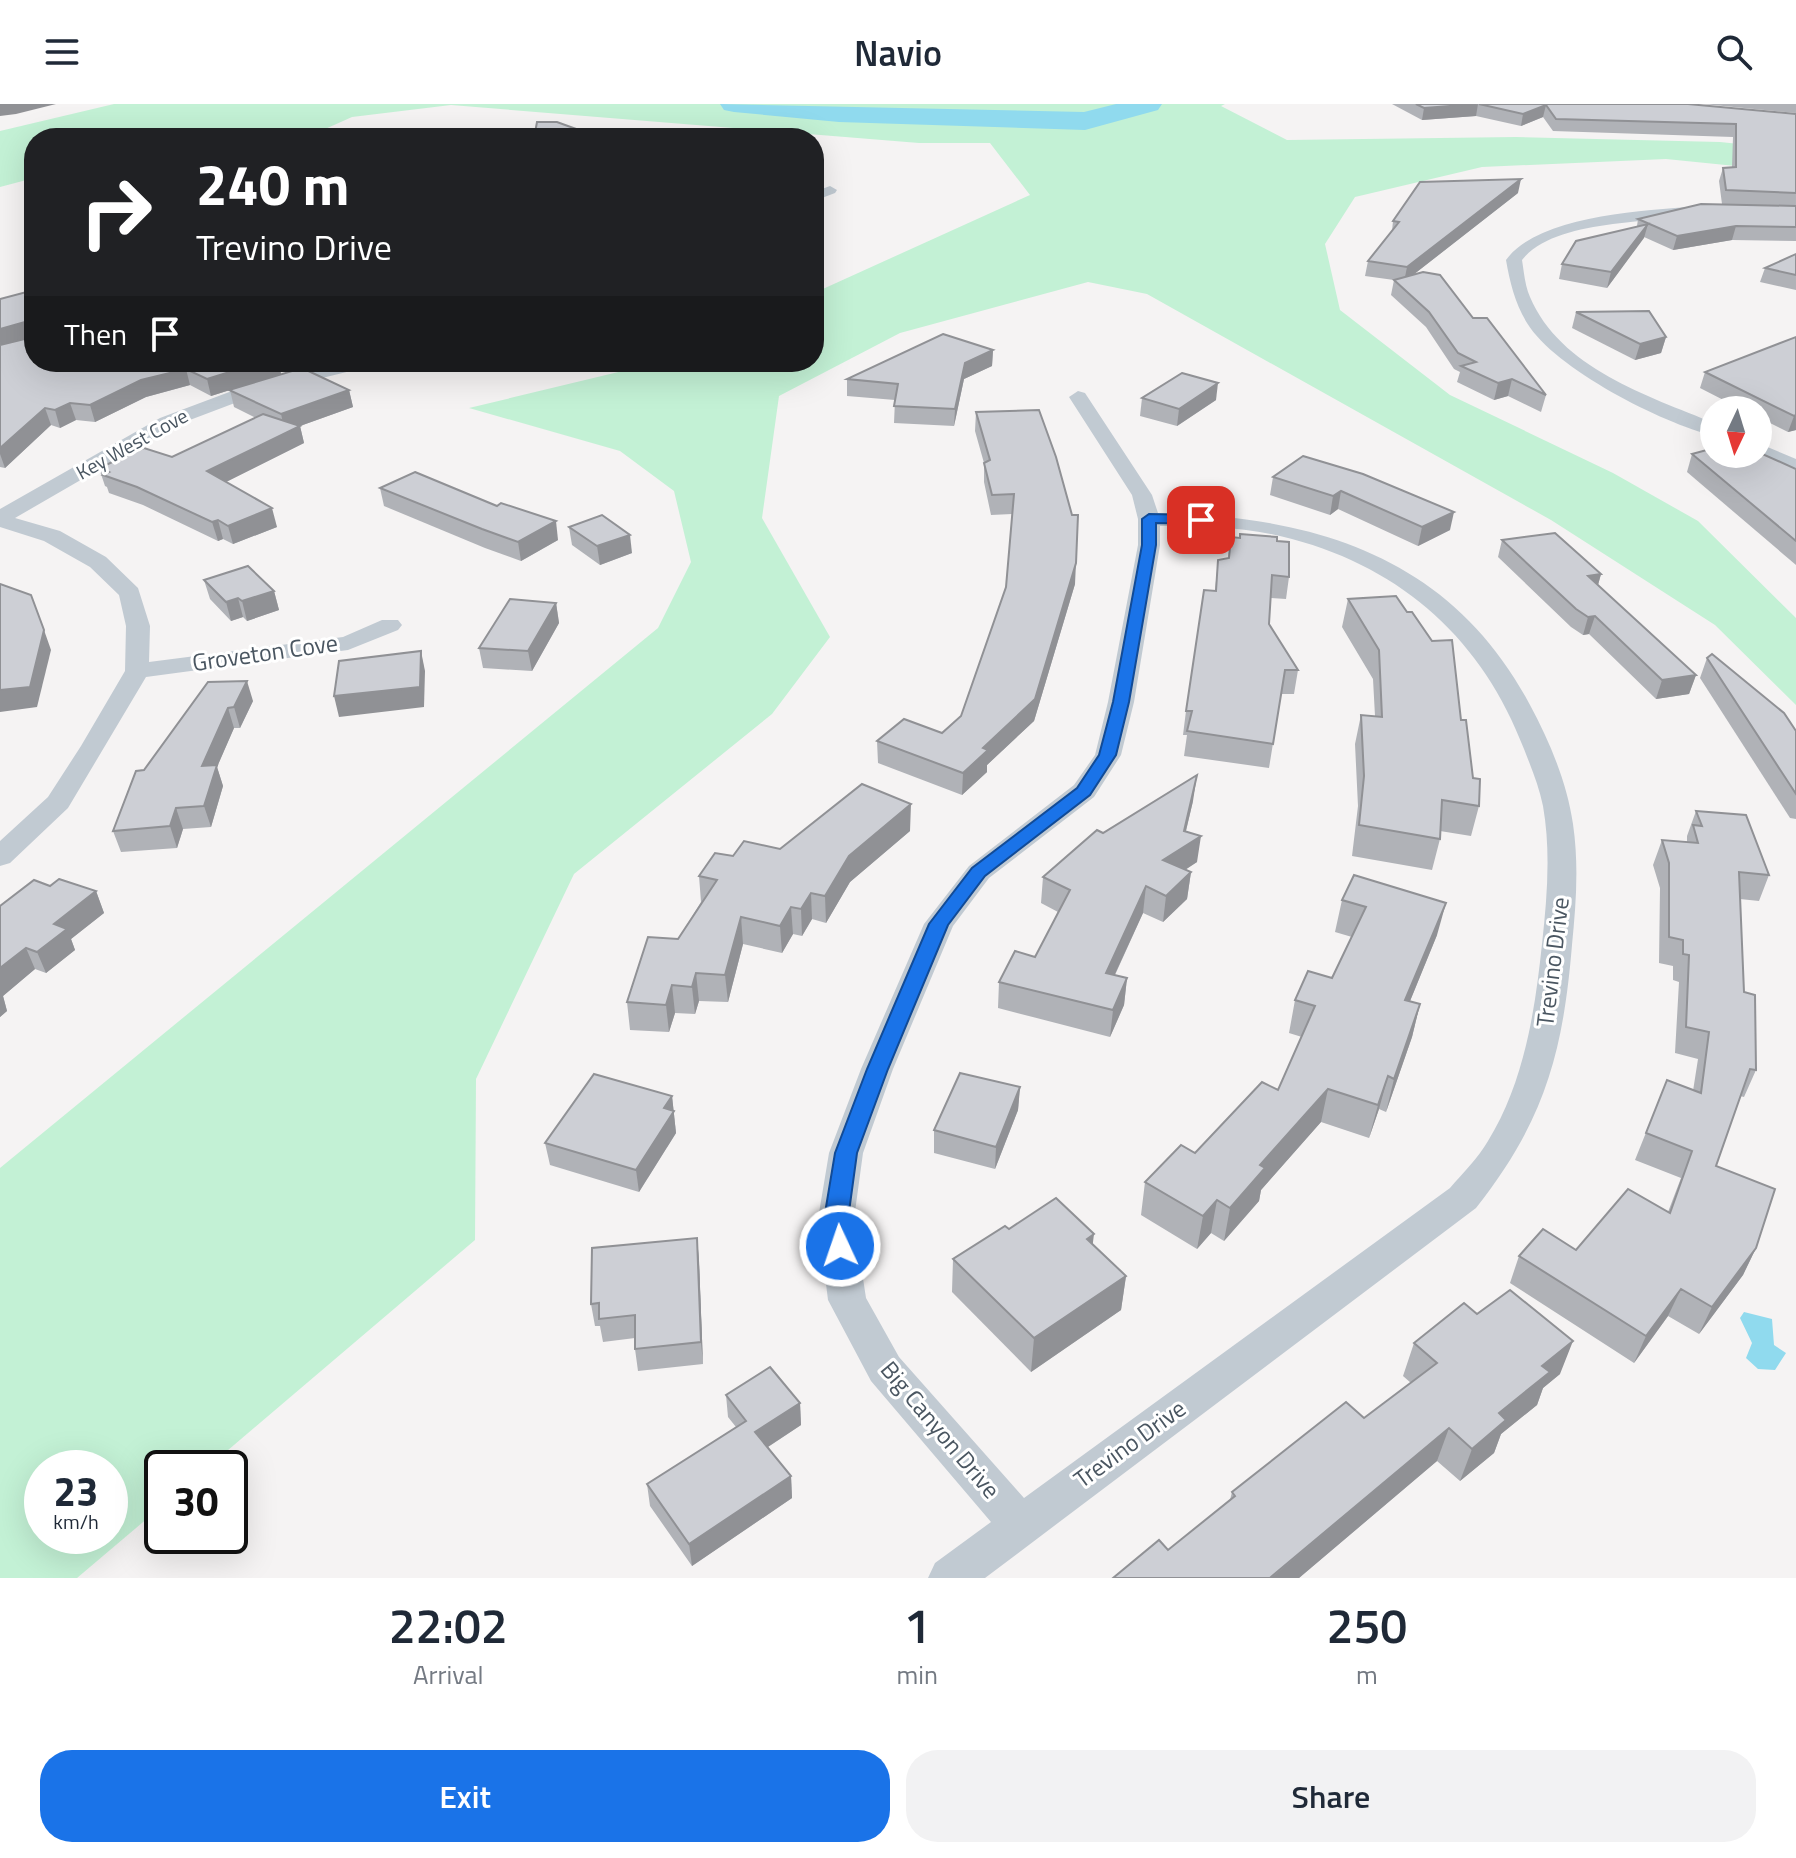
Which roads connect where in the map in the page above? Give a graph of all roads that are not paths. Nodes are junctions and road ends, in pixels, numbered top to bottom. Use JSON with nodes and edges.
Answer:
{"nodes":[{"id":1,"x":830,"y":190,"type":"dead end"},
{"id":2,"x":824,"y":193,"type":"edge"},
{"id":3,"x":1718,"y":210,"type":"edge"},
{"id":4,"x":324,"y":372,"type":"edge"},
{"id":5,"x":1078,"y":397,"type":"dead end"},
{"id":6,"x":1700,"y":424,"type":"edge"},
{"id":7,"x":1772,"y":455,"type":"edge"},
{"id":8,"x":1796,"y":466,"type":"edge"},
{"id":9,"x":0,"y":519,"type":"edge"},
{"id":10,"x":1149,"y":519,"type":"junction"},
{"id":11,"x":390,"y":625,"type":"dead end"},
{"id":12,"x":137,"y":671,"type":"junction"},
{"id":13,"x":0,"y":857,"type":"edge"},
{"id":14,"x":1020,"y":1524,"type":"junction"},
{"id":15,"x":950,"y":1578,"type":"edge"}],
"edges":[{"from":1,"to":2,"type":"street"},
{"from":3,"to":6,"type":"street"},
{"from":4,"to":9,"type":"street","name":"Key West Cove"},
{"from":5,"to":10,"type":"street","name":"Big Canyon Drive"},
{"from":7,"to":8,"type":"street"},
{"from":9,"to":12,"type":"street"},
{"from":10,"to":14,"type":"street","name":"Big Canyon Drive"},
{"from":10,"to":14,"type":"street","name":"Trevino Drive"},
{"from":11,"to":12,"type":"street","name":"Groveton Cove"},
{"from":12,"to":13,"type":"street"},
{"from":14,"to":15,"type":"street","name":"Trevino Drive"}]}
